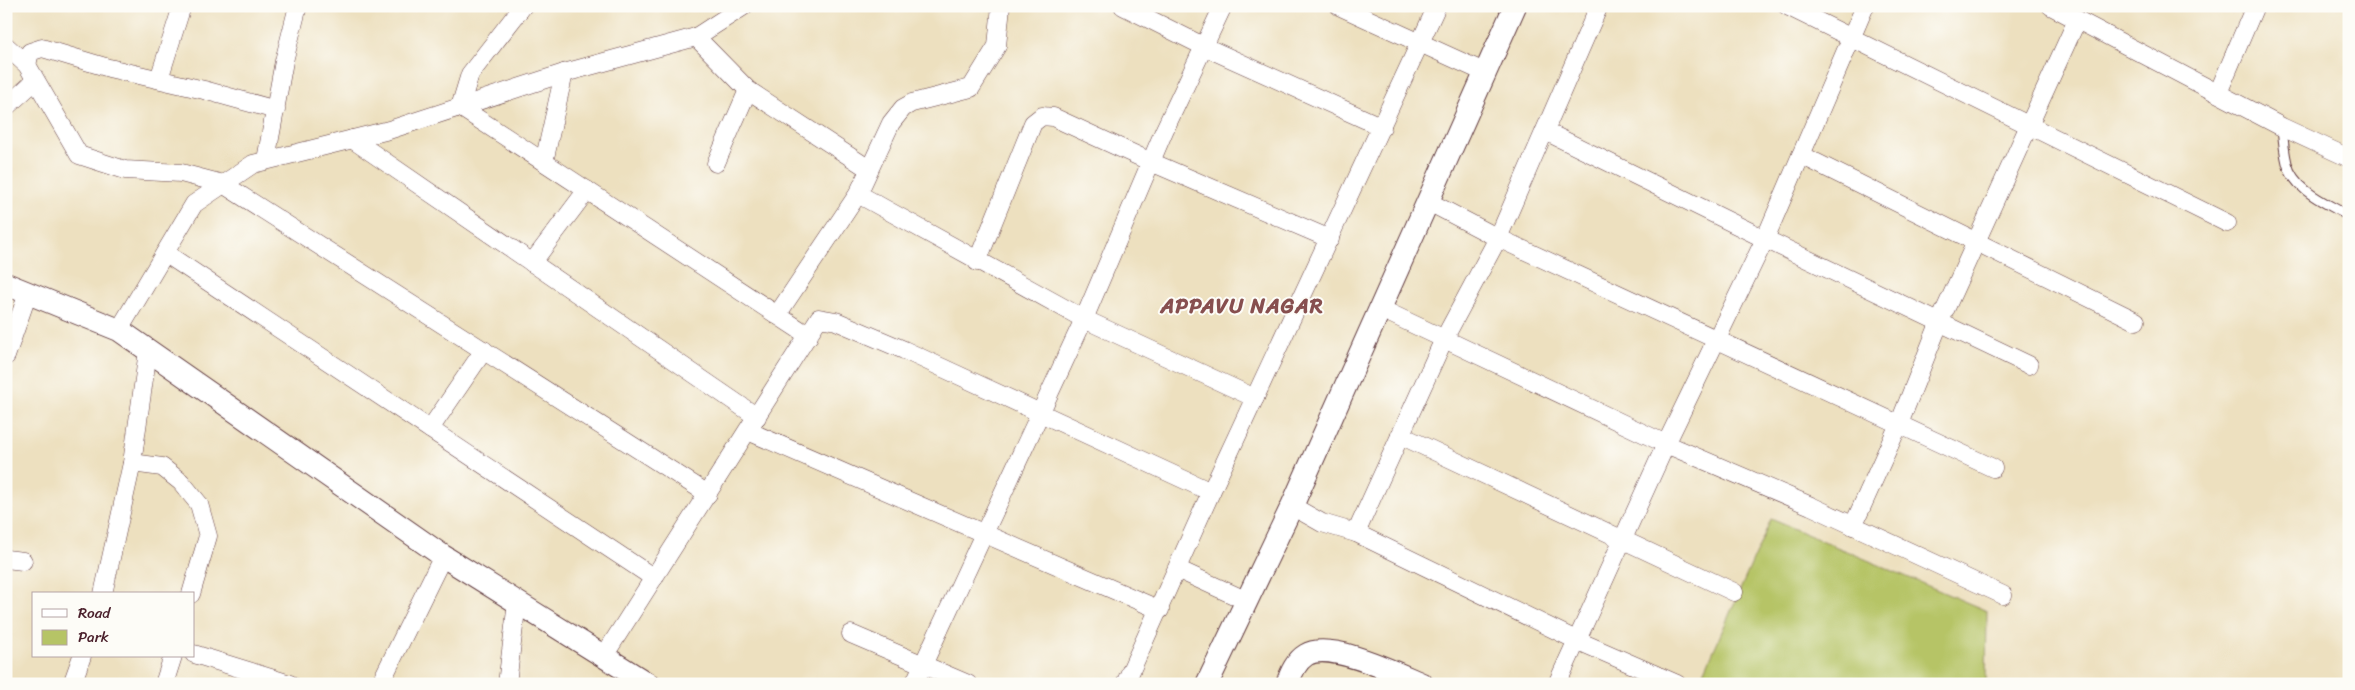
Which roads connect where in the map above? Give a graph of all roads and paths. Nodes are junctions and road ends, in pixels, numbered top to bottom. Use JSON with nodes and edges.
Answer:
{"nodes":[{"id":1,"x":182,"y":6,"type":"edge"},
{"id":2,"x":298,"y":6,"type":"edge"},
{"id":3,"x":523,"y":6,"type":"edge"},
{"id":4,"x":744,"y":6,"type":"edge"},
{"id":5,"x":1001,"y":6,"type":"edge"},
{"id":6,"x":1123,"y":6,"type":"edge"},
{"id":7,"x":1223,"y":6,"type":"edge"},
{"id":8,"x":1339,"y":6,"type":"edge"},
{"id":9,"x":1437,"y":6,"type":"edge"},
{"id":10,"x":1514,"y":6,"type":"edge"},
{"id":11,"x":1599,"y":6,"type":"edge"},
{"id":12,"x":1787,"y":6,"type":"edge"},
{"id":13,"x":1865,"y":6,"type":"edge"},
{"id":14,"x":2052,"y":6,"type":"edge"},
{"id":15,"x":2255,"y":6,"type":"edge"},
{"id":16,"x":2077,"y":20,"type":"junction"},
{"id":17,"x":696,"y":37,"type":"junction"},
{"id":18,"x":1852,"y":38,"type":"junction"},
{"id":19,"x":1420,"y":43,"type":"junction"},
{"id":20,"x":6,"y":46,"type":"edge"},
{"id":21,"x":1203,"y":46,"type":"junction"},
{"id":22,"x":27,"y":65,"type":"junction"},
{"id":23,"x":1486,"y":72,"type":"junction"},
{"id":24,"x":564,"y":73,"type":"junction"},
{"id":25,"x":159,"y":80,"type":"junction"},
{"id":26,"x":35,"y":81,"type":"junction"},
{"id":27,"x":748,"y":90,"type":"junction"},
{"id":28,"x":2218,"y":94,"type":"junction"},
{"id":29,"x":460,"y":106,"type":"junction"},
{"id":30,"x":6,"y":107,"type":"edge"},
{"id":31,"x":276,"y":110,"type":"junction"},
{"id":32,"x":2029,"y":123,"type":"junction"},
{"id":33,"x":1382,"y":127,"type":"junction"},
{"id":34,"x":2282,"y":127,"type":"junction"},
{"id":35,"x":1545,"y":131,"type":"junction"},
{"id":36,"x":352,"y":139,"type":"junction"},
{"id":37,"x":1801,"y":155,"type":"junction"},
{"id":38,"x":2349,"y":158,"type":"edge"},
{"id":39,"x":266,"y":160,"type":"junction"},
{"id":40,"x":544,"y":162,"type":"junction"},
{"id":41,"x":1151,"y":162,"type":"junction"},
{"id":42,"x":716,"y":163,"type":"dead end"},
{"id":43,"x":869,"y":170,"type":"junction"},
{"id":44,"x":223,"y":184,"type":"junction"},
{"id":45,"x":587,"y":190,"type":"junction"},
{"id":46,"x":858,"y":194,"type":"junction"},
{"id":47,"x":1429,"y":202,"type":"junction"},
{"id":48,"x":2345,"y":214,"type":"dead end"},
{"id":49,"x":2227,"y":223,"type":"dead end"},
{"id":50,"x":1498,"y":238,"type":"junction"},
{"id":51,"x":1330,"y":239,"type":"junction"},
{"id":52,"x":1765,"y":239,"type":"junction"},
{"id":53,"x":1976,"y":241,"type":"junction"},
{"id":54,"x":165,"y":253,"type":"junction"},
{"id":55,"x":977,"y":262,"type":"junction"},
{"id":56,"x":532,"y":263,"type":"junction"},
{"id":57,"x":6,"y":284,"type":"edge"},
{"id":58,"x":28,"y":292,"type":"junction"},
{"id":59,"x":1381,"y":309,"type":"junction"},
{"id":60,"x":778,"y":315,"type":"junction"},
{"id":61,"x":1084,"y":319,"type":"junction"},
{"id":62,"x":1940,"y":321,"type":"junction"},
{"id":63,"x":2136,"y":322,"type":"dead end"},
{"id":64,"x":119,"y":330,"type":"junction"},
{"id":65,"x":810,"y":336,"type":"junction"},
{"id":66,"x":1716,"y":338,"type":"junction"},
{"id":67,"x":1444,"y":339,"type":"junction"},
{"id":68,"x":484,"y":350,"type":"junction"},
{"id":69,"x":148,"y":351,"type":"junction"},
{"id":70,"x":6,"y":356,"type":"edge"},
{"id":71,"x":2029,"y":365,"type":"dead end"},
{"id":72,"x":1254,"y":398,"type":"junction"},
{"id":73,"x":1040,"y":412,"type":"junction"},
{"id":74,"x":753,"y":424,"type":"junction"},
{"id":75,"x":1899,"y":424,"type":"junction"},
{"id":76,"x":430,"y":429,"type":"junction"},
{"id":77,"x":1400,"y":435,"type":"junction"},
{"id":78,"x":1666,"y":444,"type":"junction"},
{"id":79,"x":132,"y":463,"type":"junction"},
{"id":80,"x":1994,"y":468,"type":"dead end"},
{"id":81,"x":1211,"y":492,"type":"junction"},
{"id":82,"x":708,"y":494,"type":"junction"},
{"id":83,"x":1292,"y":506,"type":"junction"},
{"id":84,"x":1853,"y":526,"type":"junction"},
{"id":85,"x":1356,"y":533,"type":"junction"},
{"id":86,"x":983,"y":534,"type":"junction"},
{"id":87,"x":1624,"y":540,"type":"junction"},
{"id":88,"x":443,"y":556,"type":"junction"},
{"id":89,"x":1177,"y":569,"type":"junction"},
{"id":90,"x":654,"y":578,"type":"junction"},
{"id":91,"x":103,"y":592,"type":"edge"},
{"id":92,"x":192,"y":592,"type":"edge"},
{"id":93,"x":1734,"y":592,"type":"dead end"},
{"id":94,"x":2003,"y":595,"type":"dead end"},
{"id":95,"x":1246,"y":600,"type":"junction"},
{"id":96,"x":517,"y":602,"type":"junction"},
{"id":97,"x":1160,"y":610,"type":"junction"},
{"id":98,"x":851,"y":634,"type":"dead end"},
{"id":99,"x":1576,"y":640,"type":"junction"},
{"id":100,"x":195,"y":654,"type":"edge"},
{"id":101,"x":604,"y":656,"type":"junction"},
{"id":102,"x":81,"y":658,"type":"edge"},
{"id":103,"x":171,"y":658,"type":"edge"},
{"id":104,"x":924,"y":664,"type":"junction"},
{"id":105,"x":72,"y":684,"type":"edge"},
{"id":106,"x":164,"y":684,"type":"edge"},
{"id":107,"x":290,"y":684,"type":"edge"},
{"id":108,"x":380,"y":684,"type":"edge"},
{"id":109,"x":507,"y":684,"type":"edge"},
{"id":110,"x":648,"y":684,"type":"edge"},
{"id":111,"x":914,"y":684,"type":"edge"},
{"id":112,"x":968,"y":684,"type":"edge"},
{"id":113,"x":1125,"y":684,"type":"edge"},
{"id":114,"x":1207,"y":684,"type":"edge"},
{"id":115,"x":1287,"y":684,"type":"edge"},
{"id":116,"x":1422,"y":684,"type":"edge"},
{"id":117,"x":1557,"y":684,"type":"edge"},
{"id":118,"x":1677,"y":684,"type":"edge"}],
"edges":[{"from":1,"to":25,"type":"street"},
{"from":2,"to":31,"type":"street"},
{"from":3,"to":29,"type":"street"},
{"from":4,"to":17,"type":"street"},
{"from":5,"to":43,"type":"street"},
{"from":6,"to":21,"type":"street"},
{"from":7,"to":21,"type":"street"},
{"from":8,"to":19,"type":"street"},
{"from":9,"to":19,"type":"street"},
{"from":10,"to":23,"type":"street"},
{"from":11,"to":35,"type":"street"},
{"from":12,"to":18,"type":"street"},
{"from":13,"to":18,"type":"street"},
{"from":14,"to":16,"type":"street"},
{"from":15,"to":28,"type":"street"},
{"from":16,"to":28,"type":"street"},
{"from":16,"to":32,"type":"street"},
{"from":17,"to":24,"type":"street"},
{"from":17,"to":27,"type":"street"},
{"from":18,"to":32,"type":"street"},
{"from":18,"to":37,"type":"street"},
{"from":19,"to":23,"type":"street"},
{"from":19,"to":33,"type":"street"},
{"from":20,"to":22,"type":"street"},
{"from":21,"to":33,"type":"street"},
{"from":21,"to":41,"type":"street"},
{"from":22,"to":25,"type":"street"},
{"from":22,"to":26,"type":"street"},
{"from":23,"to":47,"type":"street"},
{"from":24,"to":29,"type":"street"},
{"from":24,"to":40,"type":"street"},
{"from":25,"to":31,"type":"street"},
{"from":26,"to":30,"type":"street"},
{"from":26,"to":44,"type":"street"},
{"from":27,"to":42,"type":"street"},
{"from":27,"to":43,"type":"street"},
{"from":28,"to":34,"type":"street"},
{"from":29,"to":36,"type":"street"},
{"from":29,"to":40,"type":"street"},
{"from":31,"to":39,"type":"street"},
{"from":32,"to":49,"type":"street"},
{"from":32,"to":53,"type":"street"},
{"from":33,"to":51,"type":"street"},
{"from":34,"to":38,"type":"street"},
{"from":34,"to":48,"type":"lane"},
{"from":35,"to":50,"type":"street"},
{"from":35,"to":52,"type":"street"},
{"from":36,"to":39,"type":"street"},
{"from":36,"to":56,"type":"street"},
{"from":37,"to":52,"type":"street"},
{"from":37,"to":53,"type":"street"},
{"from":39,"to":44,"type":"street"},
{"from":40,"to":45,"type":"street"},
{"from":41,"to":51,"type":"street"},
{"from":41,"to":55,"type":"street"},
{"from":41,"to":61,"type":"street"},
{"from":43,"to":46,"type":"street"},
{"from":44,"to":54,"type":"street"},
{"from":44,"to":68,"type":"street"},
{"from":45,"to":56,"type":"street"},
{"from":45,"to":60,"type":"street"},
{"from":46,"to":55,"type":"street"},
{"from":46,"to":60,"type":"street"},
{"from":47,"to":50,"type":"street"},
{"from":47,"to":59,"type":"street"},
{"from":50,"to":66,"type":"street"},
{"from":50,"to":67,"type":"street"},
{"from":51,"to":72,"type":"street"},
{"from":52,"to":62,"type":"street"},
{"from":52,"to":66,"type":"street"},
{"from":53,"to":62,"type":"street"},
{"from":53,"to":63,"type":"street"},
{"from":54,"to":64,"type":"street"},
{"from":54,"to":76,"type":"street"},
{"from":55,"to":61,"type":"street"},
{"from":56,"to":74,"type":"street"},
{"from":57,"to":58,"type":"street"},
{"from":58,"to":64,"type":"street"},
{"from":58,"to":70,"type":"street"},
{"from":59,"to":67,"type":"street"},
{"from":59,"to":83,"type":"street"},
{"from":60,"to":65,"type":"street"},
{"from":61,"to":72,"type":"street"},
{"from":61,"to":73,"type":"street"},
{"from":62,"to":71,"type":"street"},
{"from":62,"to":75,"type":"street"},
{"from":64,"to":69,"type":"street"},
{"from":65,"to":73,"type":"street"},
{"from":65,"to":74,"type":"street"},
{"from":66,"to":75,"type":"street"},
{"from":66,"to":78,"type":"street"},
{"from":67,"to":77,"type":"street"},
{"from":67,"to":78,"type":"street"},
{"from":68,"to":76,"type":"street"},
{"from":68,"to":82,"type":"street"},
{"from":69,"to":79,"type":"street"},
{"from":69,"to":88,"type":"street"},
{"from":72,"to":81,"type":"street"},
{"from":73,"to":81,"type":"street"},
{"from":73,"to":86,"type":"street"},
{"from":74,"to":82,"type":"street"},
{"from":74,"to":86,"type":"street"},
{"from":75,"to":80,"type":"street"},
{"from":75,"to":84,"type":"street"},
{"from":76,"to":90,"type":"street"},
{"from":77,"to":85,"type":"street"},
{"from":77,"to":87,"type":"street"},
{"from":78,"to":84,"type":"street"},
{"from":78,"to":87,"type":"street"},
{"from":79,"to":91,"type":"street"},
{"from":79,"to":92,"type":"street"},
{"from":81,"to":89,"type":"street"},
{"from":82,"to":90,"type":"street"},
{"from":83,"to":85,"type":"street"},
{"from":83,"to":95,"type":"street"},
{"from":84,"to":94,"type":"street"},
{"from":85,"to":99,"type":"street"},
{"from":86,"to":97,"type":"street"},
{"from":86,"to":104,"type":"street"},
{"from":87,"to":93,"type":"street"},
{"from":87,"to":99,"type":"street"},
{"from":88,"to":96,"type":"street"},
{"from":88,"to":108,"type":"street"},
{"from":89,"to":95,"type":"street"},
{"from":89,"to":97,"type":"street"},
{"from":90,"to":101,"type":"street"},
{"from":95,"to":114,"type":"street"},
{"from":96,"to":101,"type":"street"},
{"from":96,"to":109,"type":"street"},
{"from":97,"to":113,"type":"street"},
{"from":98,"to":104,"type":"street"},
{"from":99,"to":117,"type":"street"},
{"from":99,"to":118,"type":"street"},
{"from":100,"to":107,"type":"street"},
{"from":101,"to":110,"type":"street"},
{"from":102,"to":105,"type":"street"},
{"from":103,"to":106,"type":"street"},
{"from":104,"to":111,"type":"street"},
{"from":104,"to":112,"type":"street"},
{"from":115,"to":116,"type":"street"}]}
